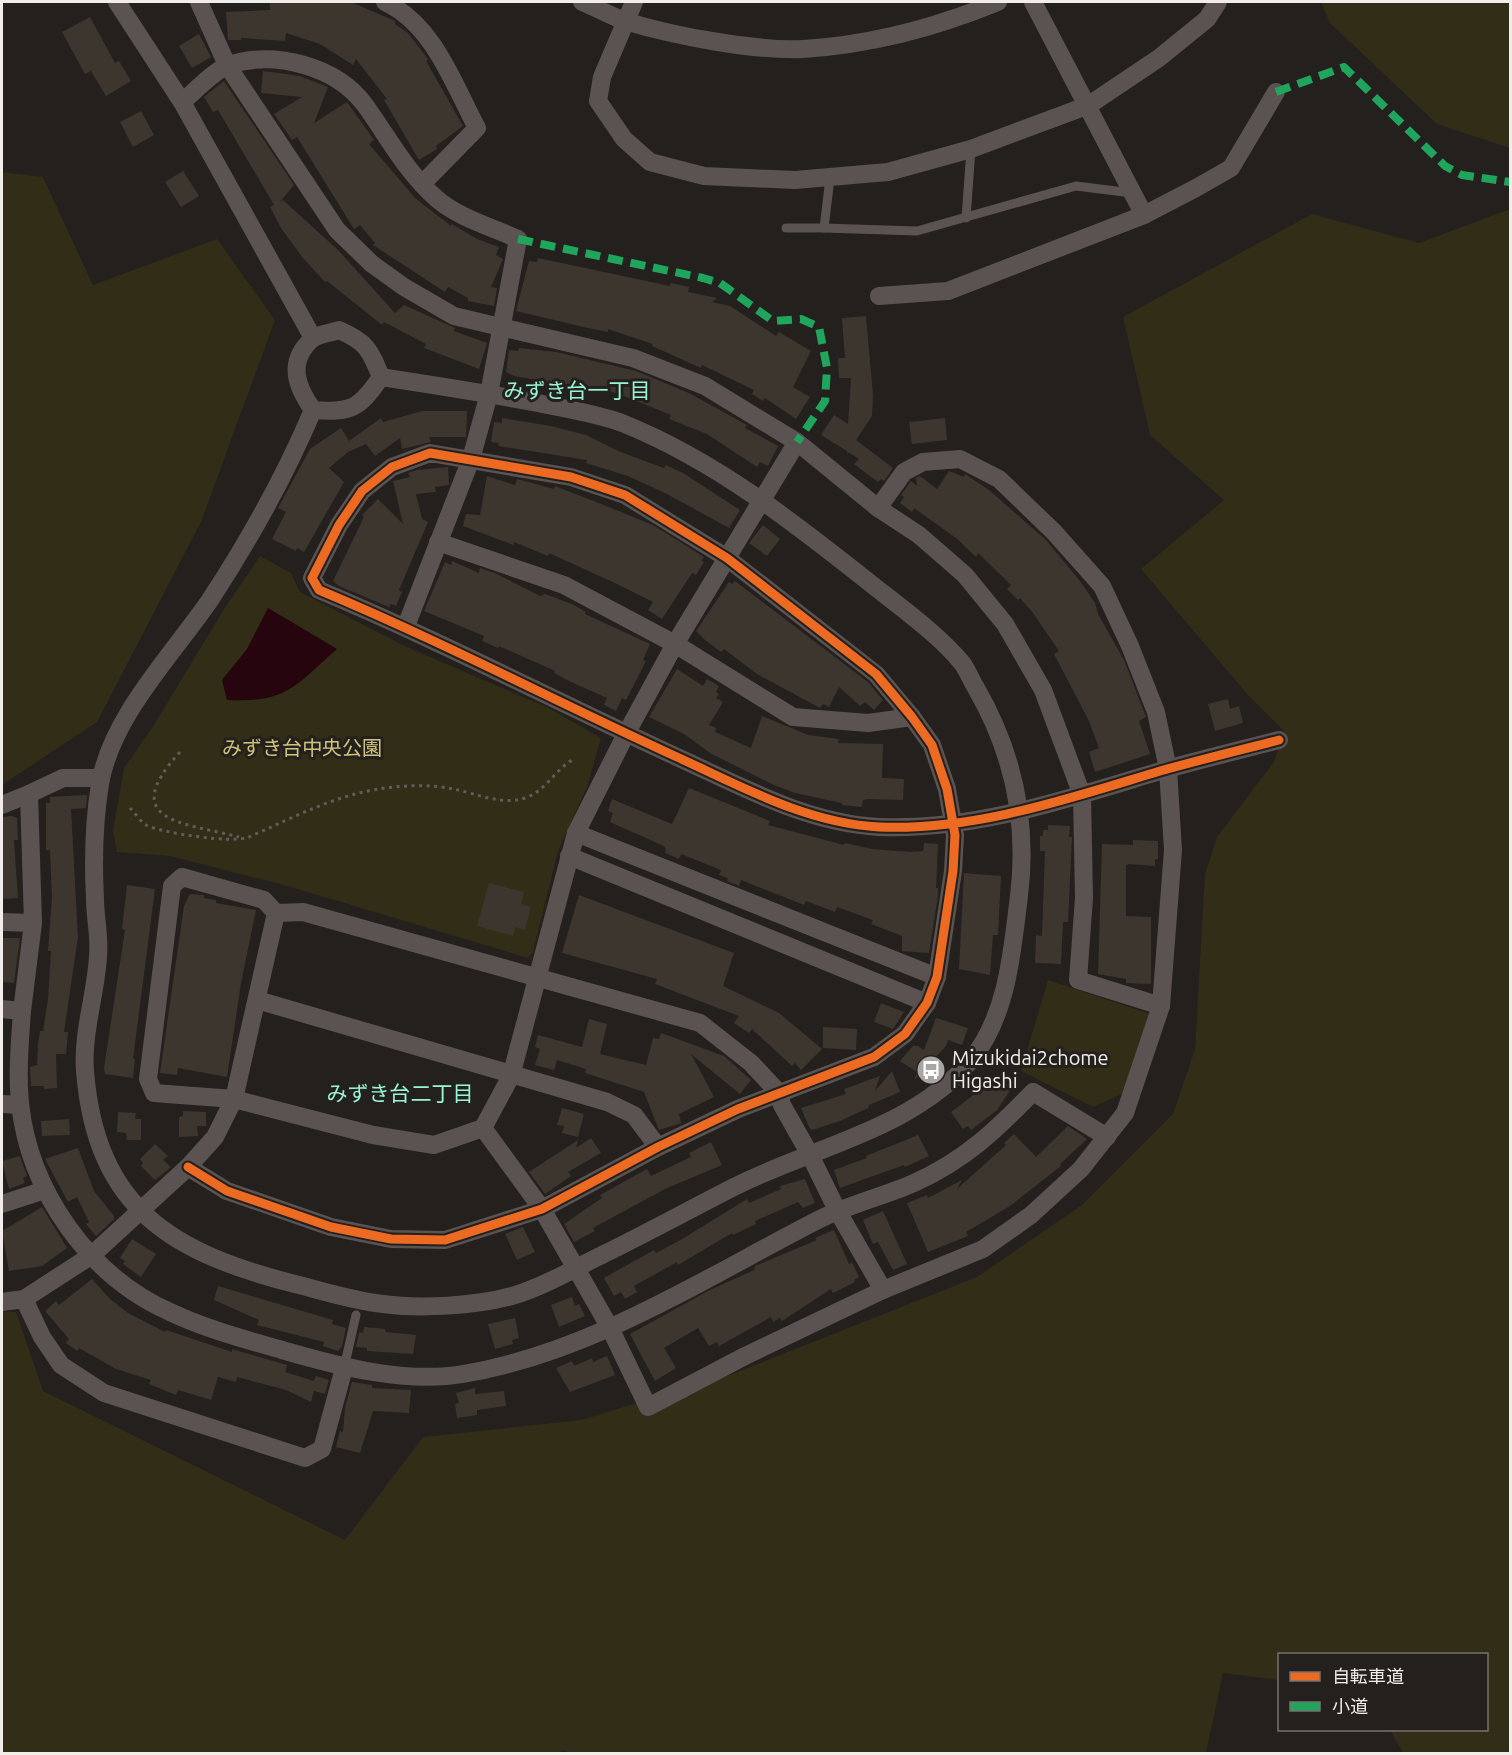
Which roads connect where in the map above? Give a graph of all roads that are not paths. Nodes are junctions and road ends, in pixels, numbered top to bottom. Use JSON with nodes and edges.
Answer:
{"nodes":[{"id":1,"x":117,"y":2,"type":"edge"},
{"id":2,"x":199,"y":2,"type":"edge"},
{"id":3,"x":385,"y":2,"type":"edge"},
{"id":4,"x":582,"y":2,"type":"edge"},
{"id":5,"x":634,"y":2,"type":"edge"},
{"id":6,"x":998,"y":2,"type":"edge"},
{"id":7,"x":1033,"y":2,"type":"edge"},
{"id":8,"x":1218,"y":2,"type":"edge"},
{"id":9,"x":627,"y":22,"type":"junction"},
{"id":10,"x":227,"y":65,"type":"junction"},
{"id":11,"x":1276,"y":92,"type":"dead end"},
{"id":12,"x":182,"y":102,"type":"junction"},
{"id":13,"x":1089,"y":105,"type":"junction"},
{"id":14,"x":970,"y":148,"type":"junction"},
{"id":15,"x":830,"y":178,"type":"junction"},
{"id":16,"x":422,"y":184,"type":"junction"},
{"id":17,"x":1133,"y":193,"type":"junction"},
{"id":18,"x":1144,"y":214,"type":"junction"},
{"id":19,"x":966,"y":218,"type":"junction"},
{"id":20,"x":786,"y":228,"type":"dead end"},
{"id":21,"x":824,"y":228,"type":"junction"},
{"id":22,"x":879,"y":296,"type":"dead end"},
{"id":23,"x":503,"y":330,"type":"junction"},
{"id":24,"x":313,"y":338,"type":"junction"},
{"id":25,"x":381,"y":377,"type":"junction"},
{"id":26,"x":489,"y":394,"type":"junction"},
{"id":27,"x":313,"y":410,"type":"junction"},
{"id":28,"x":797,"y":442,"type":"junction"},
{"id":29,"x":471,"y":459,"type":"junction"},
{"id":30,"x":761,"y":501,"type":"junction"},
{"id":31,"x":878,"y":508,"type":"junction"},
{"id":32,"x":438,"y":542,"type":"junction"},
{"id":33,"x":727,"y":558,"type":"junction"},
{"id":34,"x":406,"y":626,"type":"junction"},
{"id":35,"x":675,"y":644,"type":"junction"},
{"id":36,"x":912,"y":717,"type":"junction"},
{"id":37,"x":626,"y":734,"type":"junction"},
{"id":38,"x":1279,"y":740,"type":"dead end"},
{"id":39,"x":1168,"y":769,"type":"junction"},
{"id":40,"x":100,"y":778,"type":"junction"},
{"id":41,"x":29,"y":794,"type":"junction"},
{"id":42,"x":1082,"y":795,"type":"junction"},
{"id":43,"x":2,"y":805,"type":"edge"},
{"id":44,"x":1020,"y":811,"type":"junction"},
{"id":45,"x":952,"y":822,"type":"junction"},
{"id":46,"x":576,"y":833,"type":"junction"},
{"id":47,"x":568,"y":856,"type":"junction"},
{"id":48,"x":276,"y":913,"type":"junction"},
{"id":49,"x":2,"y":922,"type":"edge"},
{"id":50,"x":33,"y":923,"type":"junction"},
{"id":51,"x":937,"y":977,"type":"junction"},
{"id":52,"x":538,"y":978,"type":"junction"},
{"id":53,"x":257,"y":1000,"type":"junction"},
{"id":54,"x":927,"y":1003,"type":"junction"},
{"id":55,"x":1161,"y":1006,"type":"junction"},
{"id":56,"x":2,"y":1009,"type":"edge"},
{"id":57,"x":22,"y":1011,"type":"junction"},
{"id":58,"x":511,"y":1076,"type":"junction"},
{"id":59,"x":778,"y":1092,"type":"junction"},
{"id":60,"x":234,"y":1099,"type":"junction"},
{"id":61,"x":2,"y":1104,"type":"edge"},
{"id":62,"x":20,"y":1105,"type":"junction"},
{"id":63,"x":483,"y":1128,"type":"junction"},
{"id":64,"x":1107,"y":1137,"type":"junction"},
{"id":65,"x":658,"y":1147,"type":"junction"},
{"id":66,"x":809,"y":1153,"type":"junction"},
{"id":67,"x":188,"y":1167,"type":"junction"},
{"id":68,"x":45,"y":1190,"type":"junction"},
{"id":69,"x":2,"y":1204,"type":"edge"},
{"id":70,"x":542,"y":1209,"type":"junction"},
{"id":71,"x":837,"y":1210,"type":"junction"},
{"id":72,"x":142,"y":1212,"type":"junction"},
{"id":73,"x":92,"y":1255,"type":"junction"},
{"id":74,"x":575,"y":1269,"type":"junction"},
{"id":75,"x":883,"y":1290,"type":"junction"},
{"id":76,"x":24,"y":1299,"type":"junction"},
{"id":77,"x":2,"y":1302,"type":"edge"},
{"id":78,"x":356,"y":1315,"type":"dead end"},
{"id":79,"x":610,"y":1328,"type":"junction"},
{"id":80,"x":344,"y":1368,"type":"junction"}],
"edges":[{"from":1,"to":12,"type":"street"},
{"from":2,"to":10,"type":"street"},
{"from":3,"to":16,"type":"street"},
{"from":4,"to":9,"type":"street"},
{"from":5,"to":9,"type":"street"},
{"from":6,"to":9,"type":"street"},
{"from":7,"to":13,"type":"street"},
{"from":8,"to":13,"type":"street"},
{"from":9,"to":15,"type":"street"},
{"from":10,"to":12,"type":"street"},
{"from":10,"to":16,"type":"street"},
{"from":10,"to":23,"type":"street"},
{"from":11,"to":18,"type":"street"},
{"from":12,"to":24,"type":"street"},
{"from":13,"to":14,"type":"street"},
{"from":13,"to":17,"type":"street"},
{"from":14,"to":15,"type":"street"},
{"from":14,"to":19,"type":"lane"},
{"from":15,"to":21,"type":"lane"},
{"from":16,"to":23,"type":"street"},
{"from":17,"to":18,"type":"street"},
{"from":17,"to":19,"type":"lane"},
{"from":18,"to":22,"type":"street"},
{"from":19,"to":21,"type":"lane"},
{"from":20,"to":21,"type":"lane"},
{"from":23,"to":26,"type":"street"},
{"from":23,"to":28,"type":"street"},
{"from":24,"to":25,"type":"street"},
{"from":24,"to":27,"type":"street"},
{"from":25,"to":26,"type":"street"},
{"from":25,"to":27,"type":"street"},
{"from":26,"to":29,"type":"street"},
{"from":26,"to":30,"type":"street"},
{"from":27,"to":40,"type":"street"},
{"from":28,"to":30,"type":"street"},
{"from":28,"to":31,"type":"street"},
{"from":29,"to":32,"type":"street"},
{"from":29,"to":33,"type":"street"},
{"from":29,"to":34,"type":"street"},
{"from":30,"to":33,"type":"street"},
{"from":30,"to":44,"type":"street"},
{"from":31,"to":39,"type":"street"},
{"from":31,"to":42,"type":"street"},
{"from":32,"to":34,"type":"street"},
{"from":32,"to":35,"type":"street"},
{"from":33,"to":35,"type":"street"},
{"from":33,"to":36,"type":"street"},
{"from":34,"to":37,"type":"street"},
{"from":35,"to":36,"type":"street"},
{"from":35,"to":37,"type":"street"},
{"from":36,"to":45,"type":"street"},
{"from":37,"to":45,"type":"street"},
{"from":37,"to":46,"type":"street"},
{"from":38,"to":39,"type":"street"},
{"from":39,"to":42,"type":"street"},
{"from":39,"to":55,"type":"street"},
{"from":40,"to":41,"type":"street"},
{"from":40,"to":72,"type":"street"},
{"from":41,"to":43,"type":"street"},
{"from":41,"to":50,"type":"street"},
{"from":42,"to":44,"type":"street"},
{"from":42,"to":55,"type":"street"},
{"from":44,"to":45,"type":"street"},
{"from":44,"to":66,"type":"street"},
{"from":45,"to":51,"type":"street"},
{"from":46,"to":47,"type":"street"},
{"from":46,"to":51,"type":"street"},
{"from":47,"to":52,"type":"street"},
{"from":47,"to":54,"type":"street"},
{"from":48,"to":52,"type":"street"},
{"from":48,"to":53,"type":"street"},
{"from":48,"to":60,"type":"street"},
{"from":49,"to":50,"type":"street"},
{"from":50,"to":57,"type":"street"},
{"from":51,"to":54,"type":"street"},
{"from":52,"to":58,"type":"street"},
{"from":52,"to":59,"type":"street"},
{"from":53,"to":58,"type":"street"},
{"from":53,"to":60,"type":"street"},
{"from":54,"to":59,"type":"street"},
{"from":55,"to":64,"type":"street"},
{"from":56,"to":57,"type":"street"},
{"from":57,"to":62,"type":"street"},
{"from":58,"to":63,"type":"street"},
{"from":58,"to":65,"type":"street"},
{"from":59,"to":65,"type":"street"},
{"from":59,"to":66,"type":"street"},
{"from":60,"to":63,"type":"street"},
{"from":60,"to":67,"type":"street"},
{"from":61,"to":62,"type":"street"},
{"from":62,"to":68,"type":"street"},
{"from":63,"to":70,"type":"street"},
{"from":64,"to":71,"type":"street"},
{"from":64,"to":75,"type":"street"},
{"from":65,"to":70,"type":"street"},
{"from":66,"to":71,"type":"street"},
{"from":66,"to":74,"type":"street"},
{"from":67,"to":70,"type":"street"},
{"from":67,"to":72,"type":"street"},
{"from":68,"to":69,"type":"street"},
{"from":68,"to":73,"type":"street"},
{"from":70,"to":74,"type":"street"},
{"from":71,"to":75,"type":"street"},
{"from":71,"to":79,"type":"street"},
{"from":72,"to":73,"type":"street"},
{"from":72,"to":74,"type":"street"},
{"from":73,"to":76,"type":"street"},
{"from":73,"to":80,"type":"street"},
{"from":74,"to":79,"type":"street"},
{"from":75,"to":79,"type":"street"},
{"from":76,"to":77,"type":"street"},
{"from":76,"to":80,"type":"street"},
{"from":78,"to":80,"type":"lane"},
{"from":79,"to":80,"type":"street"}]}
